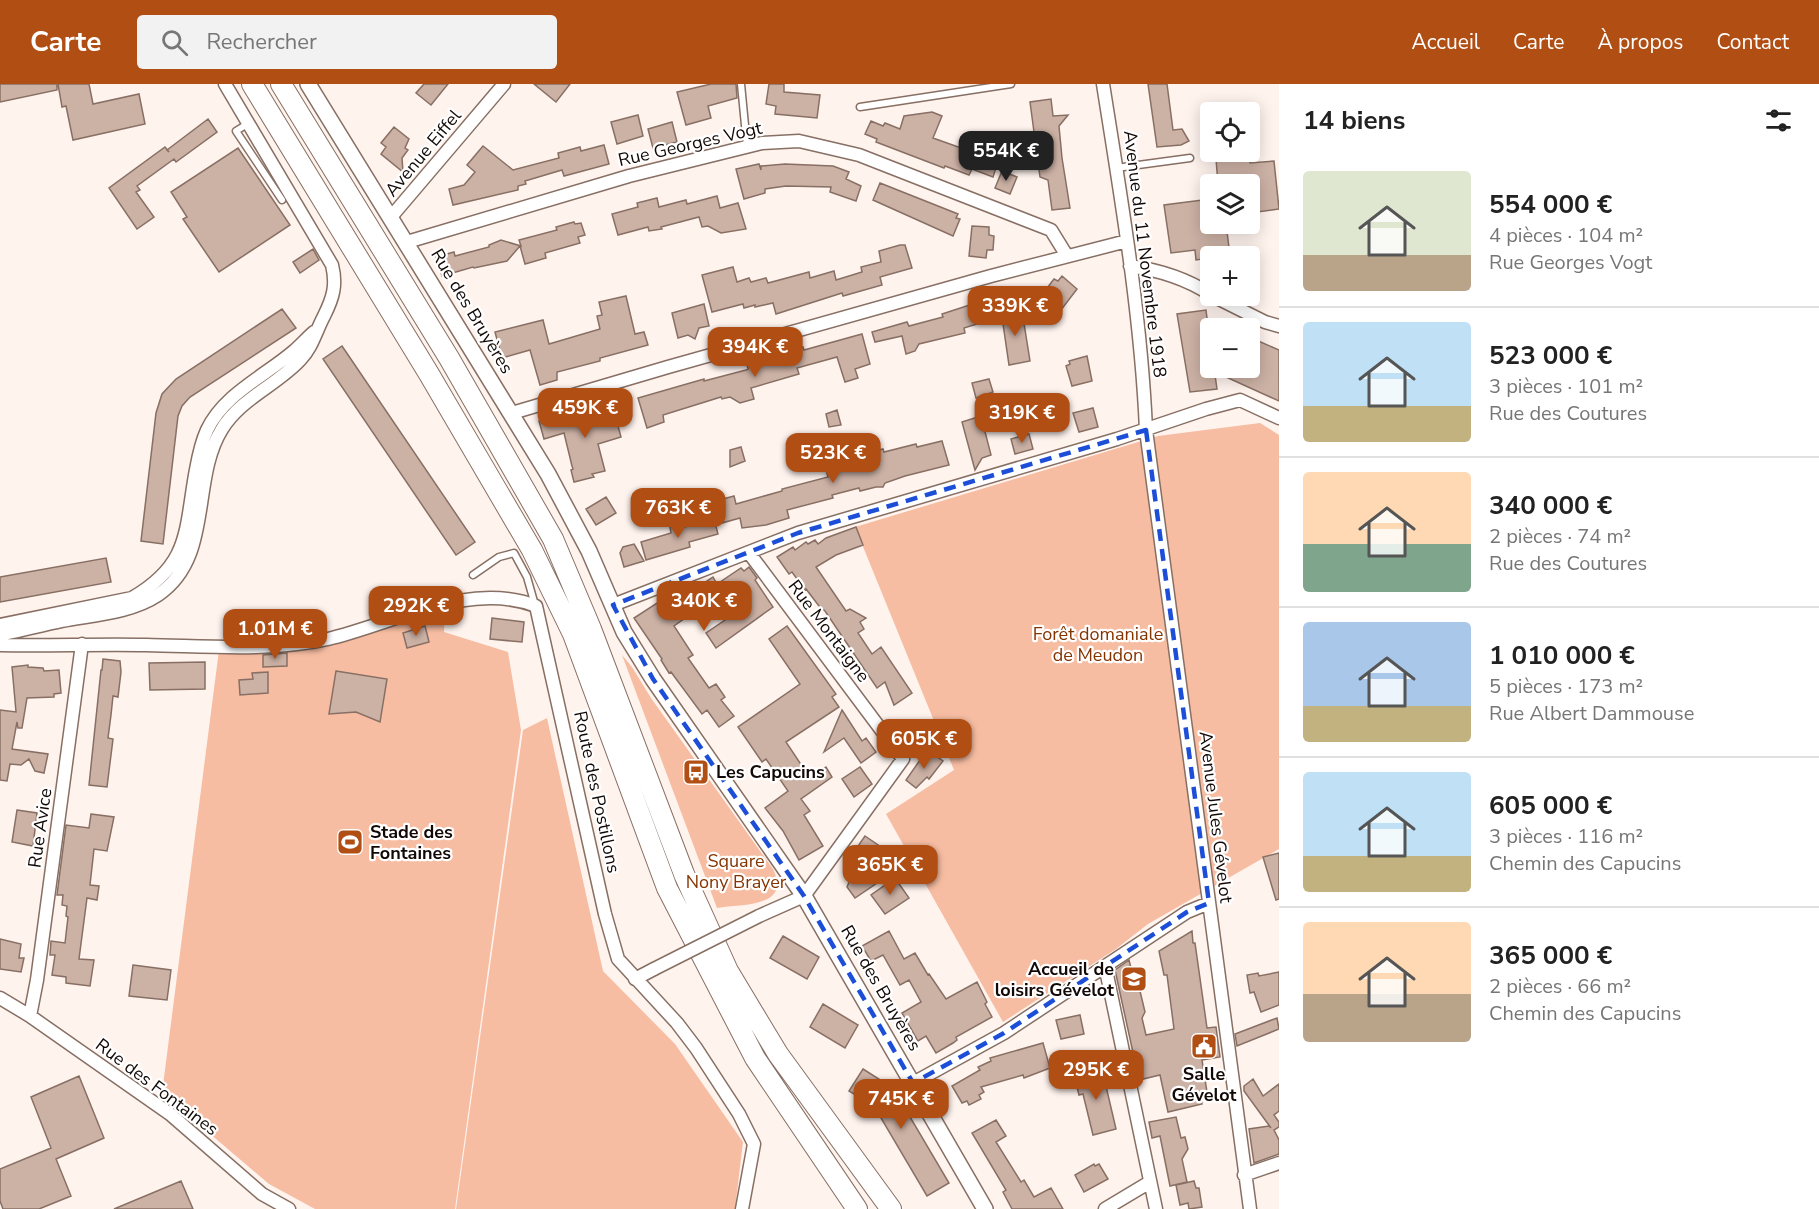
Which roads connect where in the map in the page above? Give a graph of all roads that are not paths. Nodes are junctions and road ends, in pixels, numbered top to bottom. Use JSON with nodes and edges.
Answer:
{"nodes":[{"id":1,"x":225,"y":84,"type":"edge"},
{"id":2,"x":252,"y":84,"type":"edge"},
{"id":3,"x":281,"y":84,"type":"edge"},
{"id":4,"x":308,"y":84,"type":"edge"},
{"id":5,"x":504,"y":84,"type":"edge"},
{"id":6,"x":741,"y":84,"type":"edge"},
{"id":7,"x":1011,"y":84,"type":"edge"},
{"id":8,"x":1103,"y":84,"type":"edge"},
{"id":9,"x":860,"y":107,"type":"dead end"},
{"id":10,"x":249,"y":123,"type":"junction"},
{"id":11,"x":747,"y":147,"type":"junction"},
{"id":12,"x":1190,"y":158,"type":"dead end"},
{"id":13,"x":1116,"y":168,"type":"junction"},
{"id":14,"x":282,"y":200,"type":"dead end"},
{"id":15,"x":391,"y":217,"type":"junction"},
{"id":16,"x":1126,"y":241,"type":"junction"},
{"id":17,"x":407,"y":242,"type":"junction"},
{"id":18,"x":1067,"y":256,"type":"junction"},
{"id":19,"x":1130,"y":266,"type":"junction"},
{"id":20,"x":1200,"y":288,"type":"edge"},
{"id":21,"x":1234,"y":306,"type":"edge"},
{"id":22,"x":1279,"y":326,"type":"edge"},
{"id":23,"x":512,"y":413,"type":"junction"},
{"id":24,"x":1279,"y":418,"type":"edge"},
{"id":25,"x":1146,"y":430,"type":"junction"},
{"id":26,"x":749,"y":553,"type":"junction"},
{"id":27,"x":473,"y":574,"type":"dead end"},
{"id":28,"x":613,"y":605,"type":"junction"},
{"id":29,"x":536,"y":606,"type":"junction"},
{"id":30,"x":6,"y":627,"type":"edge"},
{"id":31,"x":0,"y":644,"type":"edge"},
{"id":32,"x":82,"y":644,"type":"junction"},
{"id":33,"x":804,"y":896,"type":"junction"},
{"id":34,"x":1209,"y":903,"type":"junction"},
{"id":35,"x":1102,"y":968,"type":"junction"},
{"id":36,"x":635,"y":979,"type":"junction"},
{"id":37,"x":0,"y":998,"type":"edge"},
{"id":38,"x":30,"y":1016,"type":"junction"},
{"id":39,"x":913,"y":1083,"type":"junction"},
{"id":40,"x":1279,"y":1163,"type":"edge"},
{"id":41,"x":1244,"y":1174,"type":"junction"},
{"id":42,"x":1150,"y":1182,"type":"junction"},
{"id":43,"x":289,"y":1209,"type":"edge"},
{"id":44,"x":742,"y":1209,"type":"edge"},
{"id":45,"x":856,"y":1209,"type":"edge"},
{"id":46,"x":891,"y":1209,"type":"edge"},
{"id":47,"x":985,"y":1209,"type":"edge"},
{"id":48,"x":1105,"y":1209,"type":"edge"},
{"id":49,"x":1156,"y":1209,"type":"edge"},
{"id":50,"x":1250,"y":1209,"type":"edge"}],
"edges":[{"from":1,"to":10,"type":"street"},
{"from":2,"to":45,"type":"highway"},
{"from":3,"to":46,"type":"highway"},
{"from":4,"to":15,"type":"street","name":"Rue des Bruyères"},
{"from":5,"to":15,"type":"street","name":"Avenue Eiffel"},
{"from":6,"to":11,"type":"lane"},
{"from":7,"to":9,"type":"lane"},
{"from":8,"to":13,"type":"street","name":"Avenue du 11 Novembre 1918"},
{"from":10,"to":14,"type":"lane"},
{"from":10,"to":30,"type":"street"},
{"from":11,"to":17,"type":"street","name":"Rue Georges Vogt"},
{"from":11,"to":18,"type":"street","name":"Rue Georges Vogt"},
{"from":12,"to":13,"type":"lane"},
{"from":13,"to":16,"type":"street","name":"Avenue du 11 Novembre 1918"},
{"from":15,"to":17,"type":"street","name":"Rue des Bruyères"},
{"from":16,"to":18,"type":"street"},
{"from":16,"to":19,"type":"street","name":"Avenue du 11 Novembre 1918"},
{"from":17,"to":23,"type":"street","name":"Rue des Bruyères"},
{"from":18,"to":23,"type":"street"},
{"from":19,"to":20,"type":"street"},
{"from":19,"to":25,"type":"street","name":"Avenue du 11 Novembre 1918"},
{"from":21,"to":22,"type":"street"},
{"from":23,"to":28,"type":"street","name":"Rue des Bruyères"},
{"from":24,"to":25,"type":"street"},
{"from":25,"to":26,"type":"street"},
{"from":25,"to":34,"type":"street","name":"Avenue Jules Gévelot"},
{"from":26,"to":28,"type":"street"},
{"from":26,"to":33,"type":"street","name":"Rue Montaigne"},
{"from":27,"to":29,"type":"lane"},
{"from":28,"to":33,"type":"street","name":"Rue des Bruyères"},
{"from":29,"to":32,"type":"street"},
{"from":29,"to":36,"type":"street","name":"Route des Postillons"},
{"from":30,"to":31,"type":"street"},
{"from":31,"to":32,"type":"street"},
{"from":32,"to":38,"type":"street","name":"Rue Avice"},
{"from":33,"to":36,"type":"street","bridge":true},
{"from":33,"to":39,"type":"street","name":"Rue des Bruyères"},
{"from":34,"to":35,"type":"street"},
{"from":34,"to":41,"type":"street","name":"Avenue Jules Gévelot"},
{"from":35,"to":39,"type":"street"},
{"from":35,"to":42,"type":"street"},
{"from":36,"to":44,"type":"street","name":"Route des Postillons"},
{"from":37,"to":38,"type":"street","name":"Rue des Fontaines"},
{"from":38,"to":43,"type":"street","name":"Rue des Fontaines"},
{"from":39,"to":47,"type":"street","name":"Rue des Bruyères"},
{"from":40,"to":41,"type":"street"},
{"from":41,"to":50,"type":"street","name":"Avenue Jules Gévelot"},
{"from":42,"to":48,"type":"street"},
{"from":42,"to":49,"type":"street"}]}
